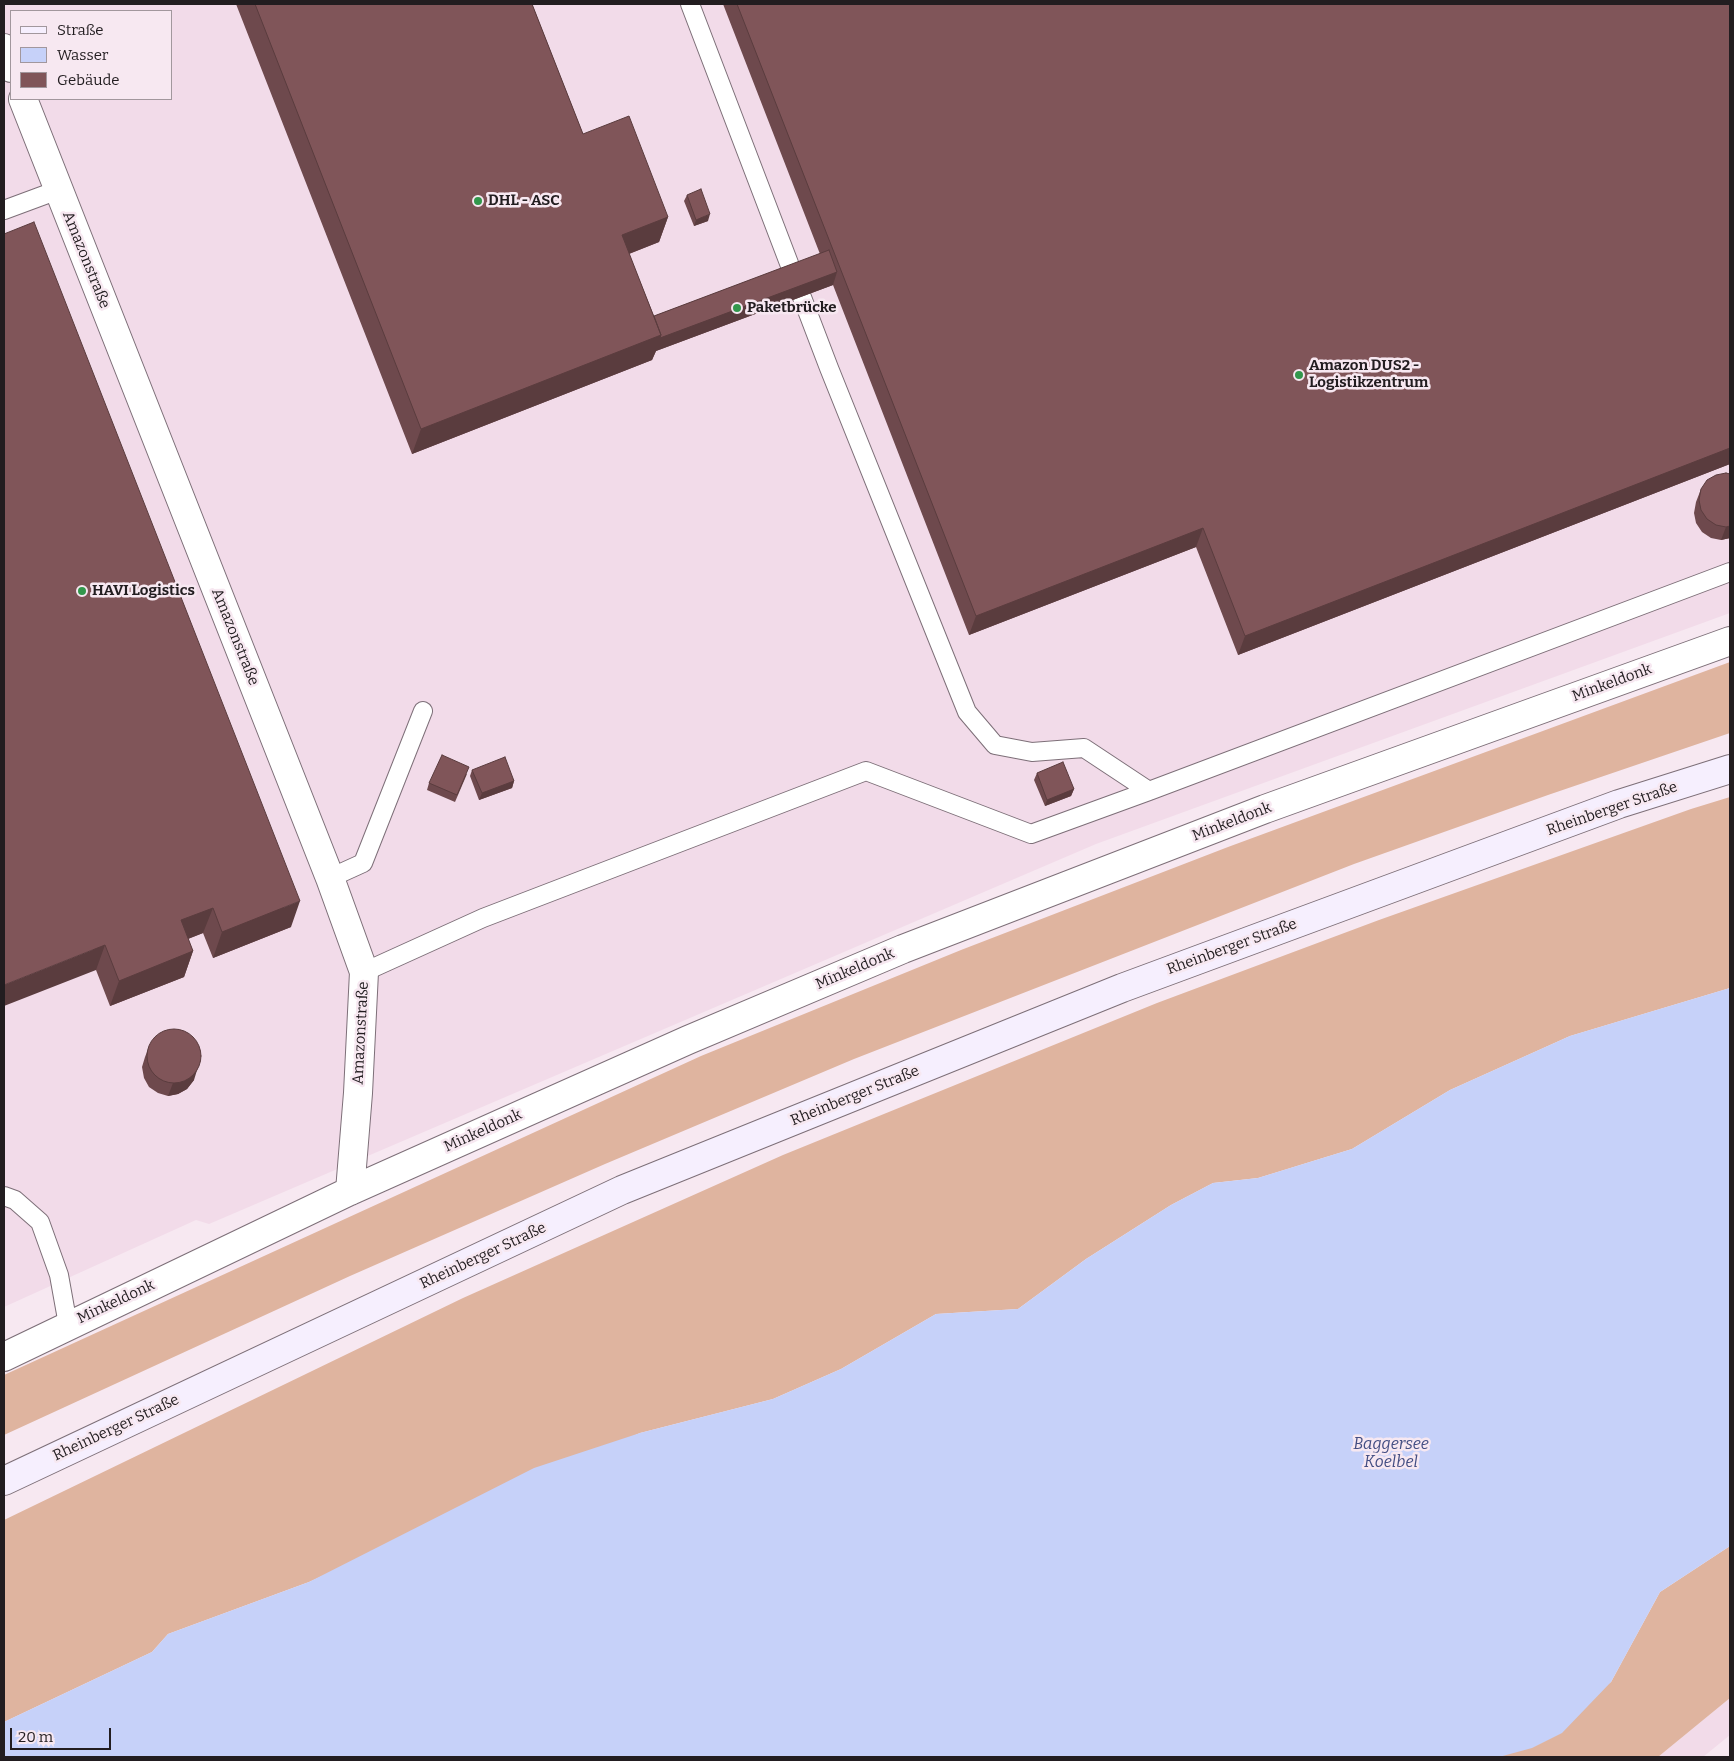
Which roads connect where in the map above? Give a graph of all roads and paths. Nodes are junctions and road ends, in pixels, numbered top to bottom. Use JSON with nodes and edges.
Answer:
{"nodes":[{"id":1,"x":690,"y":4,"type":"edge"},
{"id":2,"x":4,"y":48,"type":"edge"},
{"id":3,"x":10,"y":65,"type":"edge"},
{"id":4,"x":23,"y":100,"type":"edge"},
{"id":5,"x":58,"y":190,"type":"junction"},
{"id":6,"x":4,"y":210,"type":"edge"},
{"id":7,"x":1730,"y":572,"type":"edge"},
{"id":8,"x":1730,"y":641,"type":"edge"},
{"id":9,"x":423,"y":711,"type":"dead end"},
{"id":10,"x":1730,"y":769,"type":"edge"},
{"id":11,"x":1149,"y":792,"type":"junction"},
{"id":12,"x":330,"y":878,"type":"junction"},
{"id":13,"x":364,"y":972,"type":"junction"},
{"id":14,"x":350,"y":1191,"type":"junction"},
{"id":15,"x":4,"y":1196,"type":"edge"},
{"id":16,"x":68,"y":1325,"type":"junction"},
{"id":17,"x":4,"y":1357,"type":"edge"},
{"id":18,"x":4,"y":1482,"type":"edge"}],
"edges":[{"from":1,"to":11,"type":"lane"},
{"from":2,"to":3,"type":"street"},
{"from":4,"to":5,"type":"street","name":"Amazonstraße"},
{"from":5,"to":6,"type":"lane"},
{"from":5,"to":12,"type":"street","name":"Amazonstraße"},
{"from":7,"to":11,"type":"lane"},
{"from":8,"to":14,"type":"street","name":"Minkeldonk"},
{"from":9,"to":12,"type":"lane"},
{"from":10,"to":18,"type":"main road","name":"Rheinberger Straße"},
{"from":11,"to":13,"type":"lane"},
{"from":12,"to":13,"type":"street","name":"Amazonstraße"},
{"from":13,"to":14,"type":"street","name":"Amazonstraße"},
{"from":14,"to":16,"type":"street","name":"Minkeldonk"},
{"from":15,"to":16,"type":"lane"},
{"from":16,"to":17,"type":"street","name":"Minkeldonk"}]}
